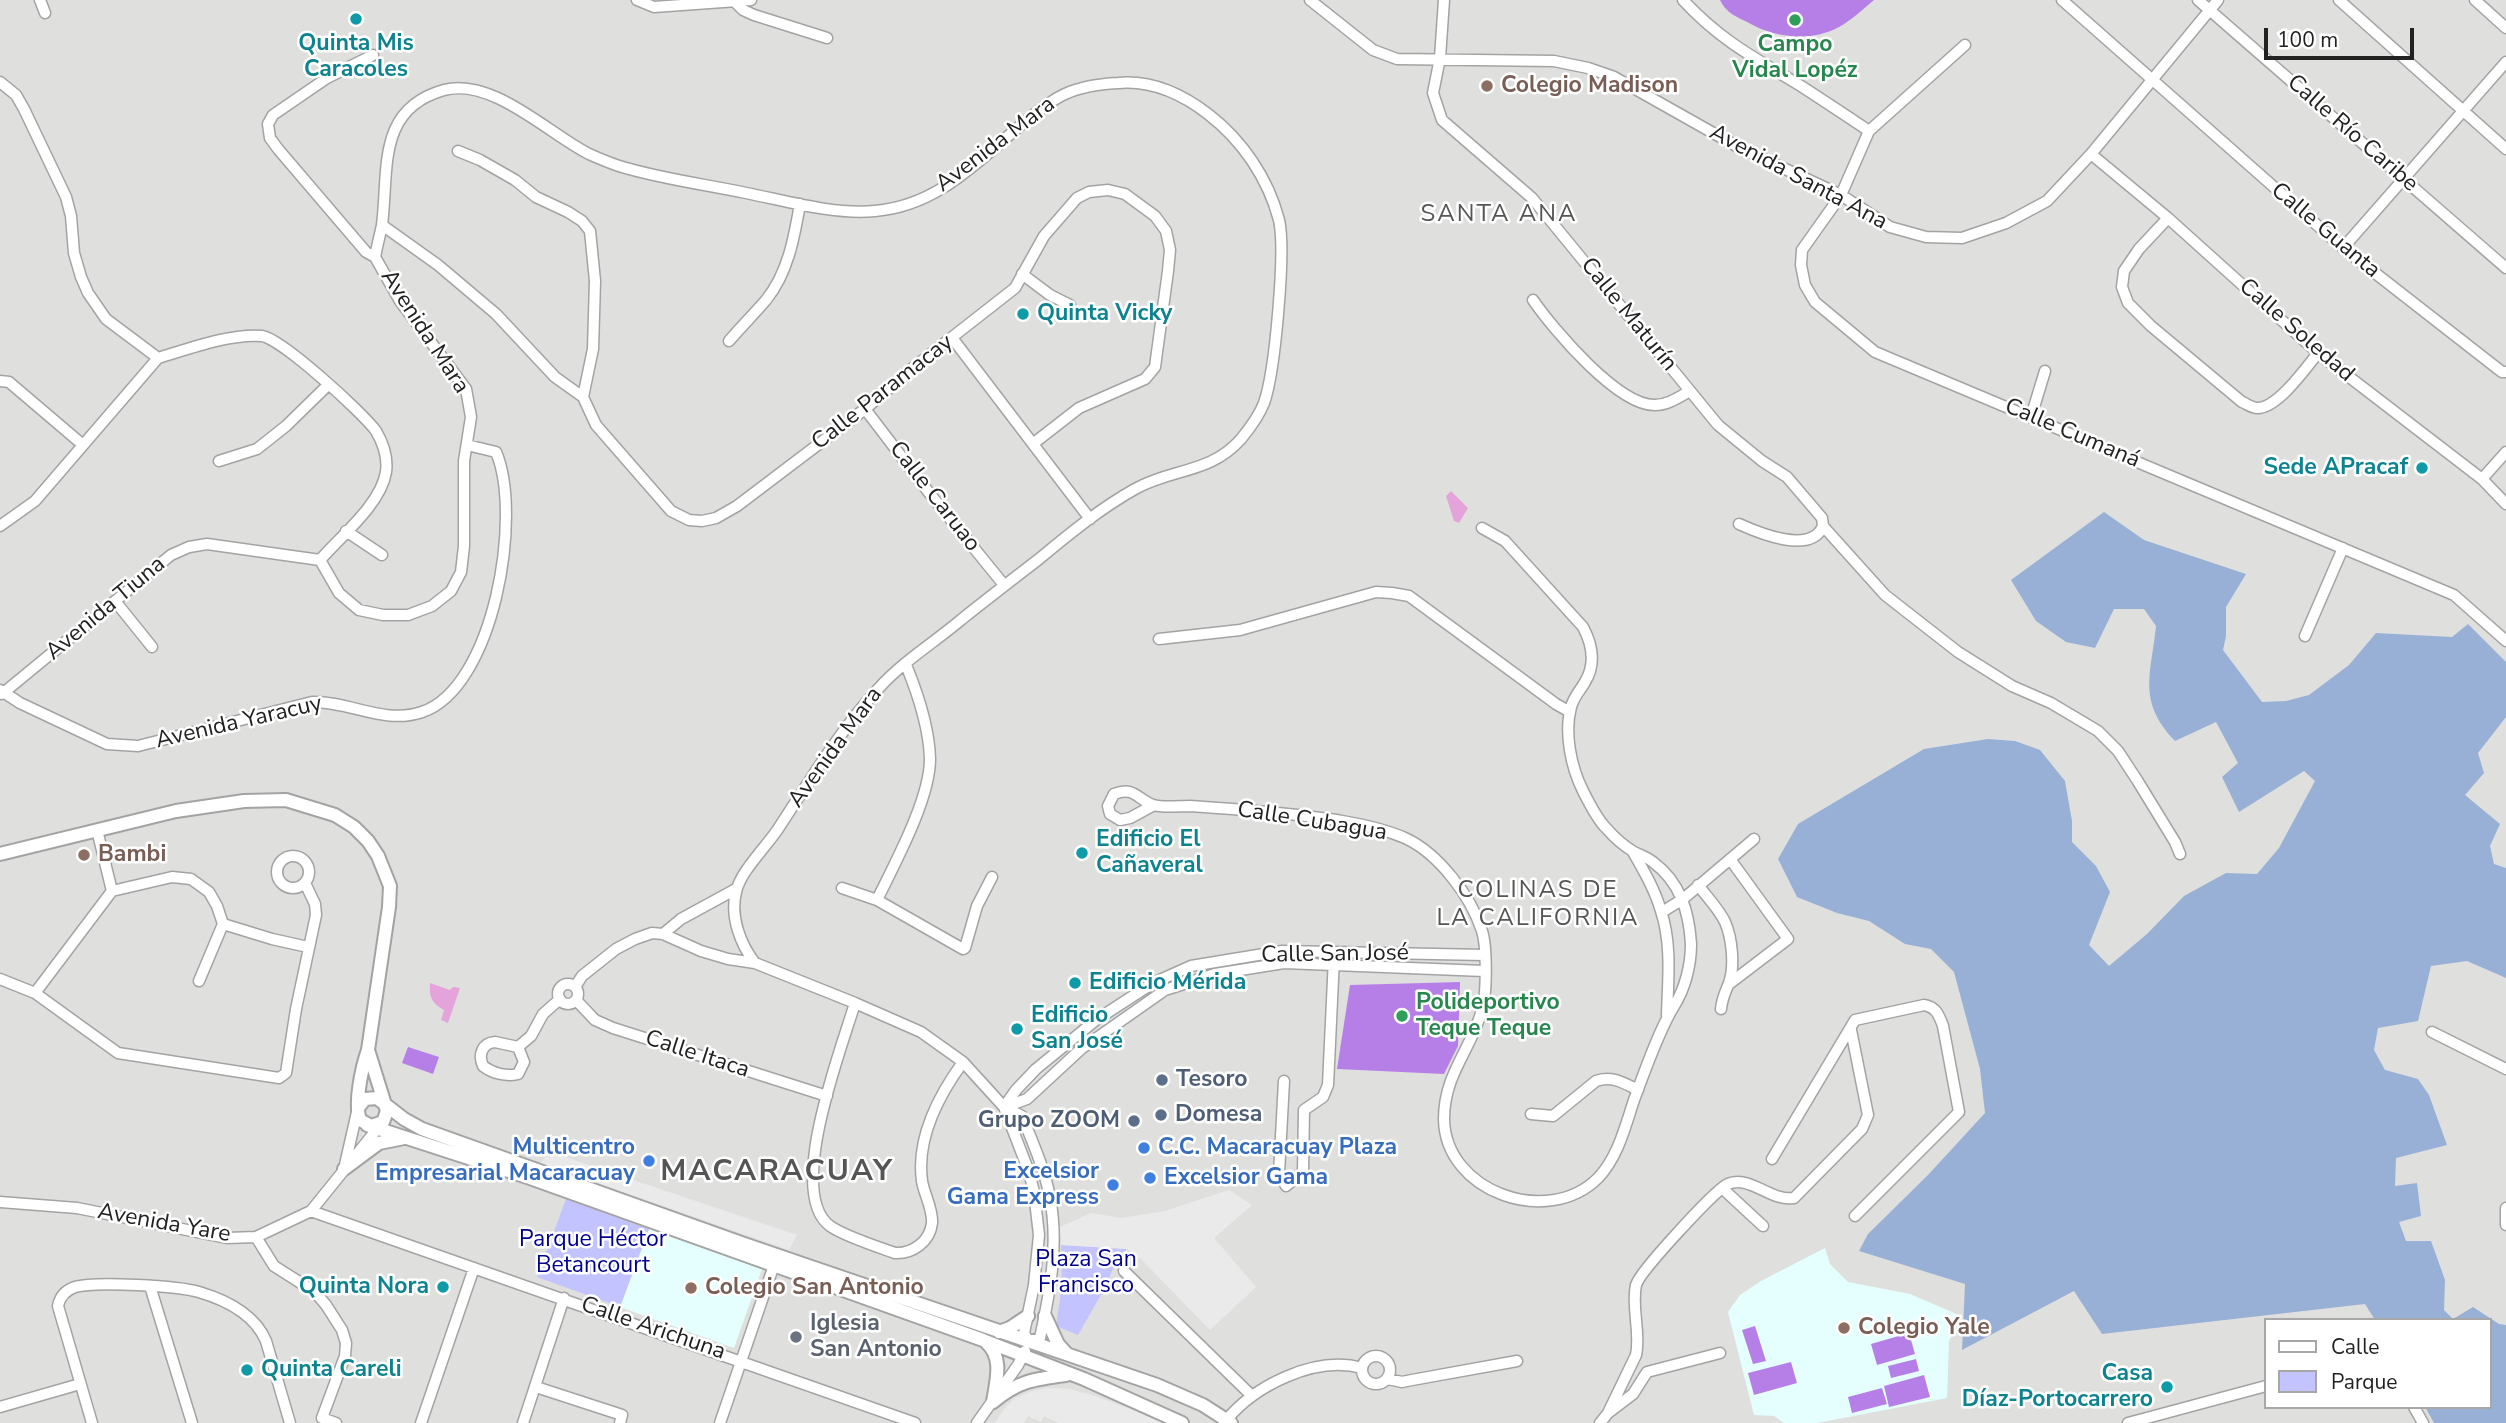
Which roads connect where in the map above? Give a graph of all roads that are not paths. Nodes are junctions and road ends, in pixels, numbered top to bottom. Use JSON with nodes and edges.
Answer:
{"nodes":[{"id":1,"x":40,"y":0,"type":"edge"},
{"id":2,"x":637,"y":0,"type":"edge"},
{"id":3,"x":751,"y":0,"type":"edge"},
{"id":4,"x":1444,"y":0,"type":"edge"},
{"id":5,"x":1684,"y":0,"type":"edge"},
{"id":6,"x":2062,"y":0,"type":"edge"},
{"id":7,"x":2198,"y":0,"type":"edge"},
{"id":8,"x":2218,"y":0,"type":"edge"},
{"id":9,"x":2339,"y":0,"type":"edge"},
{"id":10,"x":2475,"y":0,"type":"edge"},
{"id":11,"x":736,"y":2,"type":"junction"},
{"id":12,"x":1317,"y":2,"type":"edge"},
{"id":13,"x":2209,"y":10,"type":"junction"},
{"id":14,"x":45,"y":13,"type":"dead end"},
{"id":15,"x":2506,"y":28,"type":"edge"},
{"id":16,"x":827,"y":38,"type":"dead end"},
{"id":17,"x":1965,"y":45,"type":"dead end"},
{"id":18,"x":373,"y":55,"type":"dead end"},
{"id":19,"x":1440,"y":58,"type":"junction"},
{"id":20,"x":2506,"y":62,"type":"edge"},
{"id":21,"x":2151,"y":80,"type":"junction"},
{"id":22,"x":0,"y":82,"type":"edge"},
{"id":23,"x":2463,"y":113,"type":"junction"},
{"id":24,"x":1869,"y":131,"type":"junction"},
{"id":25,"x":2506,"y":149,"type":"edge"},
{"id":26,"x":458,"y":151,"type":"dead end"},
{"id":27,"x":2091,"y":154,"type":"junction"},
{"id":28,"x":2405,"y":179,"type":"junction"},
{"id":29,"x":1841,"y":195,"type":"junction"},
{"id":30,"x":800,"y":204,"type":"junction"},
{"id":31,"x":2168,"y":218,"type":"junction"},
{"id":32,"x":382,"y":225,"type":"junction"},
{"id":33,"x":2343,"y":248,"type":"junction"},
{"id":34,"x":375,"y":257,"type":"junction"},
{"id":35,"x":2506,"y":268,"type":"edge"},
{"id":36,"x":1022,"y":274,"type":"junction"},
{"id":37,"x":1533,"y":300,"type":"dead end"},
{"id":38,"x":1070,"y":305,"type":"dead end"},
{"id":39,"x":953,"y":339,"type":"junction"},
{"id":40,"x":729,"y":341,"type":"dead end"},
{"id":41,"x":2318,"y":353,"type":"junction"},
{"id":42,"x":158,"y":358,"type":"junction"},
{"id":43,"x":2045,"y":371,"type":"dead end"},
{"id":44,"x":2506,"y":372,"type":"edge"},
{"id":45,"x":0,"y":381,"type":"edge"},
{"id":46,"x":328,"y":385,"type":"junction"},
{"id":47,"x":1690,"y":391,"type":"junction"},
{"id":48,"x":583,"y":397,"type":"junction"},
{"id":49,"x":865,"y":409,"type":"junction"},
{"id":50,"x":2031,"y":417,"type":"junction"},
{"id":51,"x":1034,"y":443,"type":"junction"},
{"id":52,"x":83,"y":445,"type":"junction"},
{"id":53,"x":467,"y":445,"type":"junction"},
{"id":54,"x":2506,"y":452,"type":"edge"},
{"id":55,"x":219,"y":461,"type":"dead end"},
{"id":56,"x":2482,"y":480,"type":"junction"},
{"id":57,"x":2506,"y":504,"type":"edge"},
{"id":58,"x":1090,"y":519,"type":"junction"},
{"id":59,"x":1740,"y":524,"type":"dead end"},
{"id":60,"x":0,"y":526,"type":"edge"},
{"id":61,"x":1823,"y":526,"type":"junction"},
{"id":62,"x":1482,"y":528,"type":"dead end"},
{"id":63,"x":346,"y":531,"type":"junction"},
{"id":64,"x":2343,"y":548,"type":"junction"},
{"id":65,"x":382,"y":555,"type":"dead end"},
{"id":66,"x":320,"y":560,"type":"junction"},
{"id":67,"x":1004,"y":586,"type":"junction"},
{"id":68,"x":115,"y":601,"type":"junction"},
{"id":69,"x":2305,"y":636,"type":"dead end"},
{"id":70,"x":1159,"y":639,"type":"dead end"},
{"id":71,"x":2506,"y":641,"type":"edge"},
{"id":72,"x":152,"y":647,"type":"dead end"},
{"id":73,"x":906,"y":665,"type":"junction"},
{"id":74,"x":2,"y":693,"type":"edge"},
{"id":75,"x":1570,"y":712,"type":"junction"},
{"id":76,"x":1154,"y":805,"type":"dead end"},
{"id":77,"x":97,"y":830,"type":"junction"},
{"id":78,"x":1754,"y":839,"type":"dead end"},
{"id":79,"x":1633,"y":851,"type":"junction"},
{"id":80,"x":0,"y":853,"type":"edge"},
{"id":81,"x":2180,"y":854,"type":"dead end"},
{"id":82,"x":1730,"y":859,"type":"junction"},
{"id":83,"x":992,"y":877,"type":"dead end"},
{"id":84,"x":305,"y":883,"type":"dead end"},
{"id":85,"x":1698,"y":885,"type":"junction"},
{"id":86,"x":842,"y":888,"type":"dead end"},
{"id":87,"x":736,"y":890,"type":"junction"},
{"id":88,"x":112,"y":891,"type":"junction"},
{"id":89,"x":1683,"y":899,"type":"junction"},
{"id":90,"x":877,"y":900,"type":"junction"},
{"id":91,"x":1662,"y":912,"type":"junction"},
{"id":92,"x":223,"y":924,"type":"junction"},
{"id":93,"x":663,"y":934,"type":"junction"},
{"id":94,"x":308,"y":947,"type":"junction"},
{"id":95,"x":1334,"y":952,"type":"junction"},
{"id":96,"x":1485,"y":956,"type":"junction"},
{"id":97,"x":755,"y":963,"type":"junction"},
{"id":98,"x":1334,"y":965,"type":"junction"},
{"id":99,"x":1484,"y":971,"type":"junction"},
{"id":100,"x":0,"y":979,"type":"edge"},
{"id":101,"x":199,"y":981,"type":"dead end"},
{"id":102,"x":1729,"y":984,"type":"junction"},
{"id":103,"x":575,"y":987,"type":"junction"},
{"id":104,"x":35,"y":993,"type":"junction"},
{"id":105,"x":560,"y":999,"type":"junction"},
{"id":106,"x":576,"y":1000,"type":"junction"},
{"id":107,"x":855,"y":1003,"type":"junction"},
{"id":108,"x":1720,"y":1010,"type":"dead end"},
{"id":109,"x":1667,"y":1018,"type":"junction"},
{"id":110,"x":1851,"y":1030,"type":"junction"},
{"id":111,"x":2432,"y":1032,"type":"dead end"},
{"id":112,"x":1072,"y":1038,"type":"junction"},
{"id":113,"x":519,"y":1047,"type":"junction"},
{"id":114,"x":1081,"y":1049,"type":"junction"},
{"id":115,"x":368,"y":1050,"type":"junction"},
{"id":116,"x":963,"y":1062,"type":"junction"},
{"id":117,"x":2506,"y":1069,"type":"edge"},
{"id":118,"x":1284,"y":1081,"type":"dead end"},
{"id":119,"x":1638,"y":1090,"type":"junction"},
{"id":120,"x":827,"y":1096,"type":"junction"},
{"id":121,"x":385,"y":1105,"type":"junction"},
{"id":122,"x":1004,"y":1107,"type":"junction"},
{"id":123,"x":358,"y":1108,"type":"junction"},
{"id":124,"x":1531,"y":1114,"type":"dead end"},
{"id":125,"x":376,"y":1125,"type":"junction"},
{"id":126,"x":407,"y":1137,"type":"junction"},
{"id":127,"x":1772,"y":1159,"type":"dead end"},
{"id":128,"x":344,"y":1169,"type":"junction"},
{"id":129,"x":1722,"y":1188,"type":"junction"},
{"id":130,"x":0,"y":1202,"type":"edge"},
{"id":131,"x":2506,"y":1208,"type":"edge"},
{"id":132,"x":311,"y":1211,"type":"junction"},
{"id":133,"x":1855,"y":1216,"type":"dead end"},
{"id":134,"x":2506,"y":1225,"type":"edge"},
{"id":135,"x":1763,"y":1226,"type":"dead end"},
{"id":136,"x":256,"y":1237,"type":"junction"},
{"id":137,"x":774,"y":1265,"type":"junction"},
{"id":138,"x":474,"y":1268,"type":"junction"},
{"id":139,"x":1124,"y":1271,"type":"dead end"},
{"id":140,"x":150,"y":1286,"type":"junction"},
{"id":141,"x":564,"y":1298,"type":"junction"},
{"id":142,"x":1028,"y":1316,"type":"junction"},
{"id":143,"x":1045,"y":1316,"type":"junction"},
{"id":144,"x":999,"y":1332,"type":"junction"},
{"id":145,"x":983,"y":1340,"type":"junction"},
{"id":146,"x":1028,"y":1341,"type":"junction"},
{"id":147,"x":1720,"y":1353,"type":"dead end"},
{"id":148,"x":1068,"y":1354,"type":"junction"},
{"id":149,"x":1023,"y":1356,"type":"junction"},
{"id":150,"x":740,"y":1360,"type":"junction"},
{"id":151,"x":1517,"y":1361,"type":"dead end"},
{"id":152,"x":1362,"y":1368,"type":"junction"},
{"id":153,"x":1069,"y":1374,"type":"junction"},
{"id":154,"x":1388,"y":1379,"type":"junction"},
{"id":155,"x":80,"y":1384,"type":"junction"},
{"id":156,"x":536,"y":1387,"type":"junction"},
{"id":157,"x":2264,"y":1387,"type":"edge"},
{"id":158,"x":1252,"y":1395,"type":"junction"},
{"id":159,"x":993,"y":1402,"type":"junction"},
{"id":160,"x":0,"y":1407,"type":"edge"},
{"id":161,"x":322,"y":1418,"type":"junction"},
{"id":162,"x":1605,"y":1419,"type":"edge"},
{"id":163,"x":1227,"y":1422,"type":"edge"},
{"id":164,"x":92,"y":1423,"type":"edge"},
{"id":165,"x":192,"y":1423,"type":"edge"},
{"id":166,"x":290,"y":1423,"type":"edge"},
{"id":167,"x":311,"y":1423,"type":"edge"},
{"id":168,"x":336,"y":1423,"type":"edge"},
{"id":169,"x":421,"y":1423,"type":"edge"},
{"id":170,"x":523,"y":1423,"type":"edge"},
{"id":171,"x":620,"y":1423,"type":"edge"},
{"id":172,"x":720,"y":1423,"type":"edge"},
{"id":173,"x":915,"y":1423,"type":"edge"},
{"id":174,"x":977,"y":1423,"type":"edge"},
{"id":175,"x":1182,"y":1423,"type":"edge"},
{"id":176,"x":2128,"y":1423,"type":"edge"}],
"edges":[{"from":1,"to":14,"type":"street"},
{"from":2,"to":11,"type":"street"},
{"from":3,"to":11,"type":"street"},
{"from":4,"to":19,"type":"street","name":"Calle Maturín"},
{"from":5,"to":24,"type":"street"},
{"from":6,"to":21,"type":"street","name":"Calle Guanta"},
{"from":7,"to":13,"type":"street","name":"Calle Río Caribe"},
{"from":8,"to":13,"type":"street","name":"Avenida Santa Ana"},
{"from":9,"to":23,"type":"street"},
{"from":10,"to":15,"type":"street"},
{"from":11,"to":16,"type":"street"},
{"from":12,"to":19,"type":"street","name":"Avenida Santa Ana"},
{"from":13,"to":21,"type":"street","name":"Avenida Santa Ana"},
{"from":13,"to":28,"type":"street","name":"Calle Río Caribe"},
{"from":17,"to":24,"type":"street","name":"Calle Cumaná"},
{"from":18,"to":34,"type":"street"},
{"from":19,"to":29,"type":"street","name":"Avenida Santa Ana"},
{"from":19,"to":47,"type":"street","name":"Calle Maturín"},
{"from":20,"to":23,"type":"street"},
{"from":21,"to":27,"type":"street","name":"Avenida Santa Ana"},
{"from":21,"to":33,"type":"street","name":"Calle Guanta"},
{"from":22,"to":42,"type":"street"},
{"from":23,"to":25,"type":"street"},
{"from":23,"to":28,"type":"street"},
{"from":24,"to":29,"type":"street","name":"Calle Cumaná"},
{"from":26,"to":48,"type":"street"},
{"from":27,"to":29,"type":"street","name":"Avenida Santa Ana"},
{"from":27,"to":31,"type":"street","name":"Calle Soledad"},
{"from":28,"to":33,"type":"street"},
{"from":28,"to":35,"type":"street","name":"Calle Río Caribe"},
{"from":29,"to":50,"type":"street","name":"Calle Cumaná"},
{"from":30,"to":32,"type":"street","name":"Avenida Mara"},
{"from":30,"to":40,"type":"street"},
{"from":30,"to":58,"type":"street","name":"Avenida Mara"},
{"from":31,"to":41,"type":"street","name":"Calle Soledad"},
{"from":31,"to":41,"type":"street"},
{"from":32,"to":34,"type":"street","name":"Avenida Mara"},
{"from":32,"to":48,"type":"street","name":"Calle Paramacay"},
{"from":33,"to":44,"type":"street","name":"Calle Guanta"},
{"from":34,"to":53,"type":"street","name":"Avenida Mara"},
{"from":36,"to":38,"type":"street"},
{"from":36,"to":39,"type":"street","name":"Calle Paramacay"},
{"from":36,"to":51,"type":"street","name":"Calle Paramacay"},
{"from":37,"to":47,"type":"street"},
{"from":39,"to":49,"type":"street","name":"Calle Paramacay"},
{"from":39,"to":51,"type":"street"},
{"from":41,"to":56,"type":"street","name":"Calle Soledad"},
{"from":42,"to":46,"type":"street"},
{"from":42,"to":52,"type":"street"},
{"from":43,"to":50,"type":"street"},
{"from":45,"to":52,"type":"street"},
{"from":46,"to":55,"type":"street"},
{"from":46,"to":63,"type":"street"},
{"from":47,"to":61,"type":"street","name":"Calle Maturín"},
{"from":48,"to":49,"type":"street","name":"Calle Paramacay"},
{"from":49,"to":67,"type":"street","name":"Calle Caruao"},
{"from":50,"to":64,"type":"street","name":"Calle Cumaná"},
{"from":51,"to":58,"type":"street"},
{"from":52,"to":60,"type":"street"},
{"from":53,"to":66,"type":"street","name":"Avenida Mara"},
{"from":53,"to":74,"type":"street","name":"Avenida Yaracuy"},
{"from":54,"to":56,"type":"street"},
{"from":56,"to":57,"type":"street","name":"Calle Soledad"},
{"from":58,"to":67,"type":"street","name":"Avenida Mara"},
{"from":59,"to":61,"type":"street"},
{"from":61,"to":81,"type":"street","name":"Calle Maturín"},
{"from":62,"to":75,"type":"street"},
{"from":63,"to":65,"type":"street"},
{"from":63,"to":66,"type":"street"},
{"from":64,"to":69,"type":"street"},
{"from":64,"to":71,"type":"street","name":"Calle Cumaná"},
{"from":66,"to":68,"type":"street","name":"Avenida Tiuna"},
{"from":67,"to":73,"type":"street","name":"Avenida Mara"},
{"from":68,"to":72,"type":"street"},
{"from":68,"to":74,"type":"street","name":"Avenida Tiuna"},
{"from":70,"to":75,"type":"street"},
{"from":73,"to":87,"type":"street","name":"Avenida Mara"},
{"from":73,"to":90,"type":"street"},
{"from":75,"to":79,"type":"street"},
{"from":76,"to":96,"type":"street","name":"Calle Cubagua"},
{"from":77,"to":80,"type":"street"},
{"from":77,"to":88,"type":"street"},
{"from":77,"to":115,"type":"street"},
{"from":78,"to":82,"type":"street"},
{"from":79,"to":89,"type":"street"},
{"from":79,"to":91,"type":"street"},
{"from":82,"to":85,"type":"street"},
{"from":82,"to":102,"type":"street"},
{"from":83,"to":90,"type":"street"},
{"from":84,"to":94,"type":"street"},
{"from":85,"to":89,"type":"street"},
{"from":85,"to":102,"type":"street"},
{"from":86,"to":90,"type":"street"},
{"from":87,"to":93,"type":"street"},
{"from":87,"to":97,"type":"street"},
{"from":88,"to":92,"type":"street"},
{"from":88,"to":104,"type":"street"},
{"from":89,"to":91,"type":"street"},
{"from":89,"to":109,"type":"street","name":"Calle Cubagua"},
{"from":91,"to":109,"type":"street"},
{"from":92,"to":94,"type":"street"},
{"from":92,"to":101,"type":"street"},
{"from":93,"to":97,"type":"street"},
{"from":93,"to":103,"type":"street"},
{"from":94,"to":104,"type":"street"},
{"from":95,"to":96,"type":"street","name":"Calle San José"},
{"from":95,"to":98,"type":"street"},
{"from":95,"to":112,"type":"street","name":"Calle San José"},
{"from":96,"to":99,"type":"street","name":"Calle Cubagua"},
{"from":97,"to":107,"type":"street"},
{"from":98,"to":99,"type":"street","name":"Calle San José"},
{"from":98,"to":114,"type":"street","name":"Calle San José"},
{"from":98,"to":118,"type":"street"},
{"from":99,"to":119,"type":"street","name":"Calle Cubagua"},
{"from":100,"to":104,"type":"street"},
{"from":102,"to":108,"type":"street"},
{"from":103,"to":105,"type":"street"},
{"from":103,"to":106,"type":"street"},
{"from":105,"to":106,"type":"street"},
{"from":105,"to":113,"type":"street"},
{"from":106,"to":120,"type":"street","name":"Calle Itaca"},
{"from":107,"to":116,"type":"street"},
{"from":107,"to":120,"type":"street"},
{"from":109,"to":119,"type":"street","name":"Calle Cubagua"},
{"from":110,"to":127,"type":"street"},
{"from":110,"to":129,"type":"street"},
{"from":110,"to":133,"type":"street"},
{"from":111,"to":117,"type":"street"},
{"from":112,"to":114,"type":"street"},
{"from":112,"to":122,"type":"street","name":"Calle San José"},
{"from":113,"to":113,"type":"street"},
{"from":114,"to":122,"type":"street","name":"Calle San José"},
{"from":115,"to":121,"type":"street"},
{"from":115,"to":123,"type":"street"},
{"from":116,"to":120,"type":"street"},
{"from":116,"to":122,"type":"street"},
{"from":119,"to":124,"type":"street"},
{"from":121,"to":123,"type":"street"},
{"from":121,"to":125,"type":"street"},
{"from":121,"to":144,"type":"street"},
{"from":122,"to":142,"type":"street"},
{"from":122,"to":143,"type":"street"},
{"from":123,"to":125,"type":"street"},
{"from":123,"to":128,"type":"street","name":"Avenida Yare"},
{"from":125,"to":126,"type":"street"},
{"from":125,"to":128,"type":"street","name":"Avenida Yare"},
{"from":126,"to":128,"type":"street"},
{"from":126,"to":137,"type":"street"},
{"from":128,"to":132,"type":"street","name":"Avenida Yare"},
{"from":129,"to":135,"type":"street"},
{"from":129,"to":162,"type":"street"},
{"from":130,"to":136,"type":"street","name":"Avenida Yare"},
{"from":131,"to":134,"type":"street"},
{"from":132,"to":136,"type":"street","name":"Avenida Yare"},
{"from":132,"to":138,"type":"street","name":"Calle Arichuna"},
{"from":136,"to":161,"type":"street"},
{"from":137,"to":145,"type":"street"},
{"from":137,"to":150,"type":"street"},
{"from":138,"to":141,"type":"street","name":"Calle Arichuna"},
{"from":138,"to":169,"type":"street"},
{"from":139,"to":158,"type":"street"},
{"from":140,"to":155,"type":"street"},
{"from":140,"to":165,"type":"street"},
{"from":140,"to":166,"type":"street"},
{"from":141,"to":150,"type":"street","name":"Calle Arichuna"},
{"from":141,"to":156,"type":"street"},
{"from":142,"to":144,"type":"street"},
{"from":142,"to":146,"type":"street"},
{"from":143,"to":146,"type":"street"},
{"from":143,"to":148,"type":"street"},
{"from":144,"to":146,"type":"street"},
{"from":145,"to":149,"type":"street"},
{"from":145,"to":159,"type":"street"},
{"from":146,"to":148,"type":"street"},
{"from":146,"to":149,"type":"street"},
{"from":147,"to":162,"type":"street"},
{"from":148,"to":163,"type":"street"},
{"from":149,"to":153,"type":"street"},
{"from":149,"to":159,"type":"street"},
{"from":150,"to":172,"type":"street"},
{"from":150,"to":173,"type":"street","name":"Calle Arichuna"},
{"from":151,"to":154,"type":"street"},
{"from":152,"to":154,"type":"street"},
{"from":152,"to":154,"type":"street"},
{"from":152,"to":158,"type":"street"},
{"from":153,"to":159,"type":"street"},
{"from":153,"to":175,"type":"street"},
{"from":155,"to":160,"type":"street"},
{"from":155,"to":164,"type":"street"},
{"from":156,"to":170,"type":"street"},
{"from":156,"to":171,"type":"street"},
{"from":157,"to":176,"type":"street"},
{"from":158,"to":163,"type":"street"},
{"from":159,"to":174,"type":"street"},
{"from":161,"to":167,"type":"street"},
{"from":161,"to":168,"type":"street"}]}
